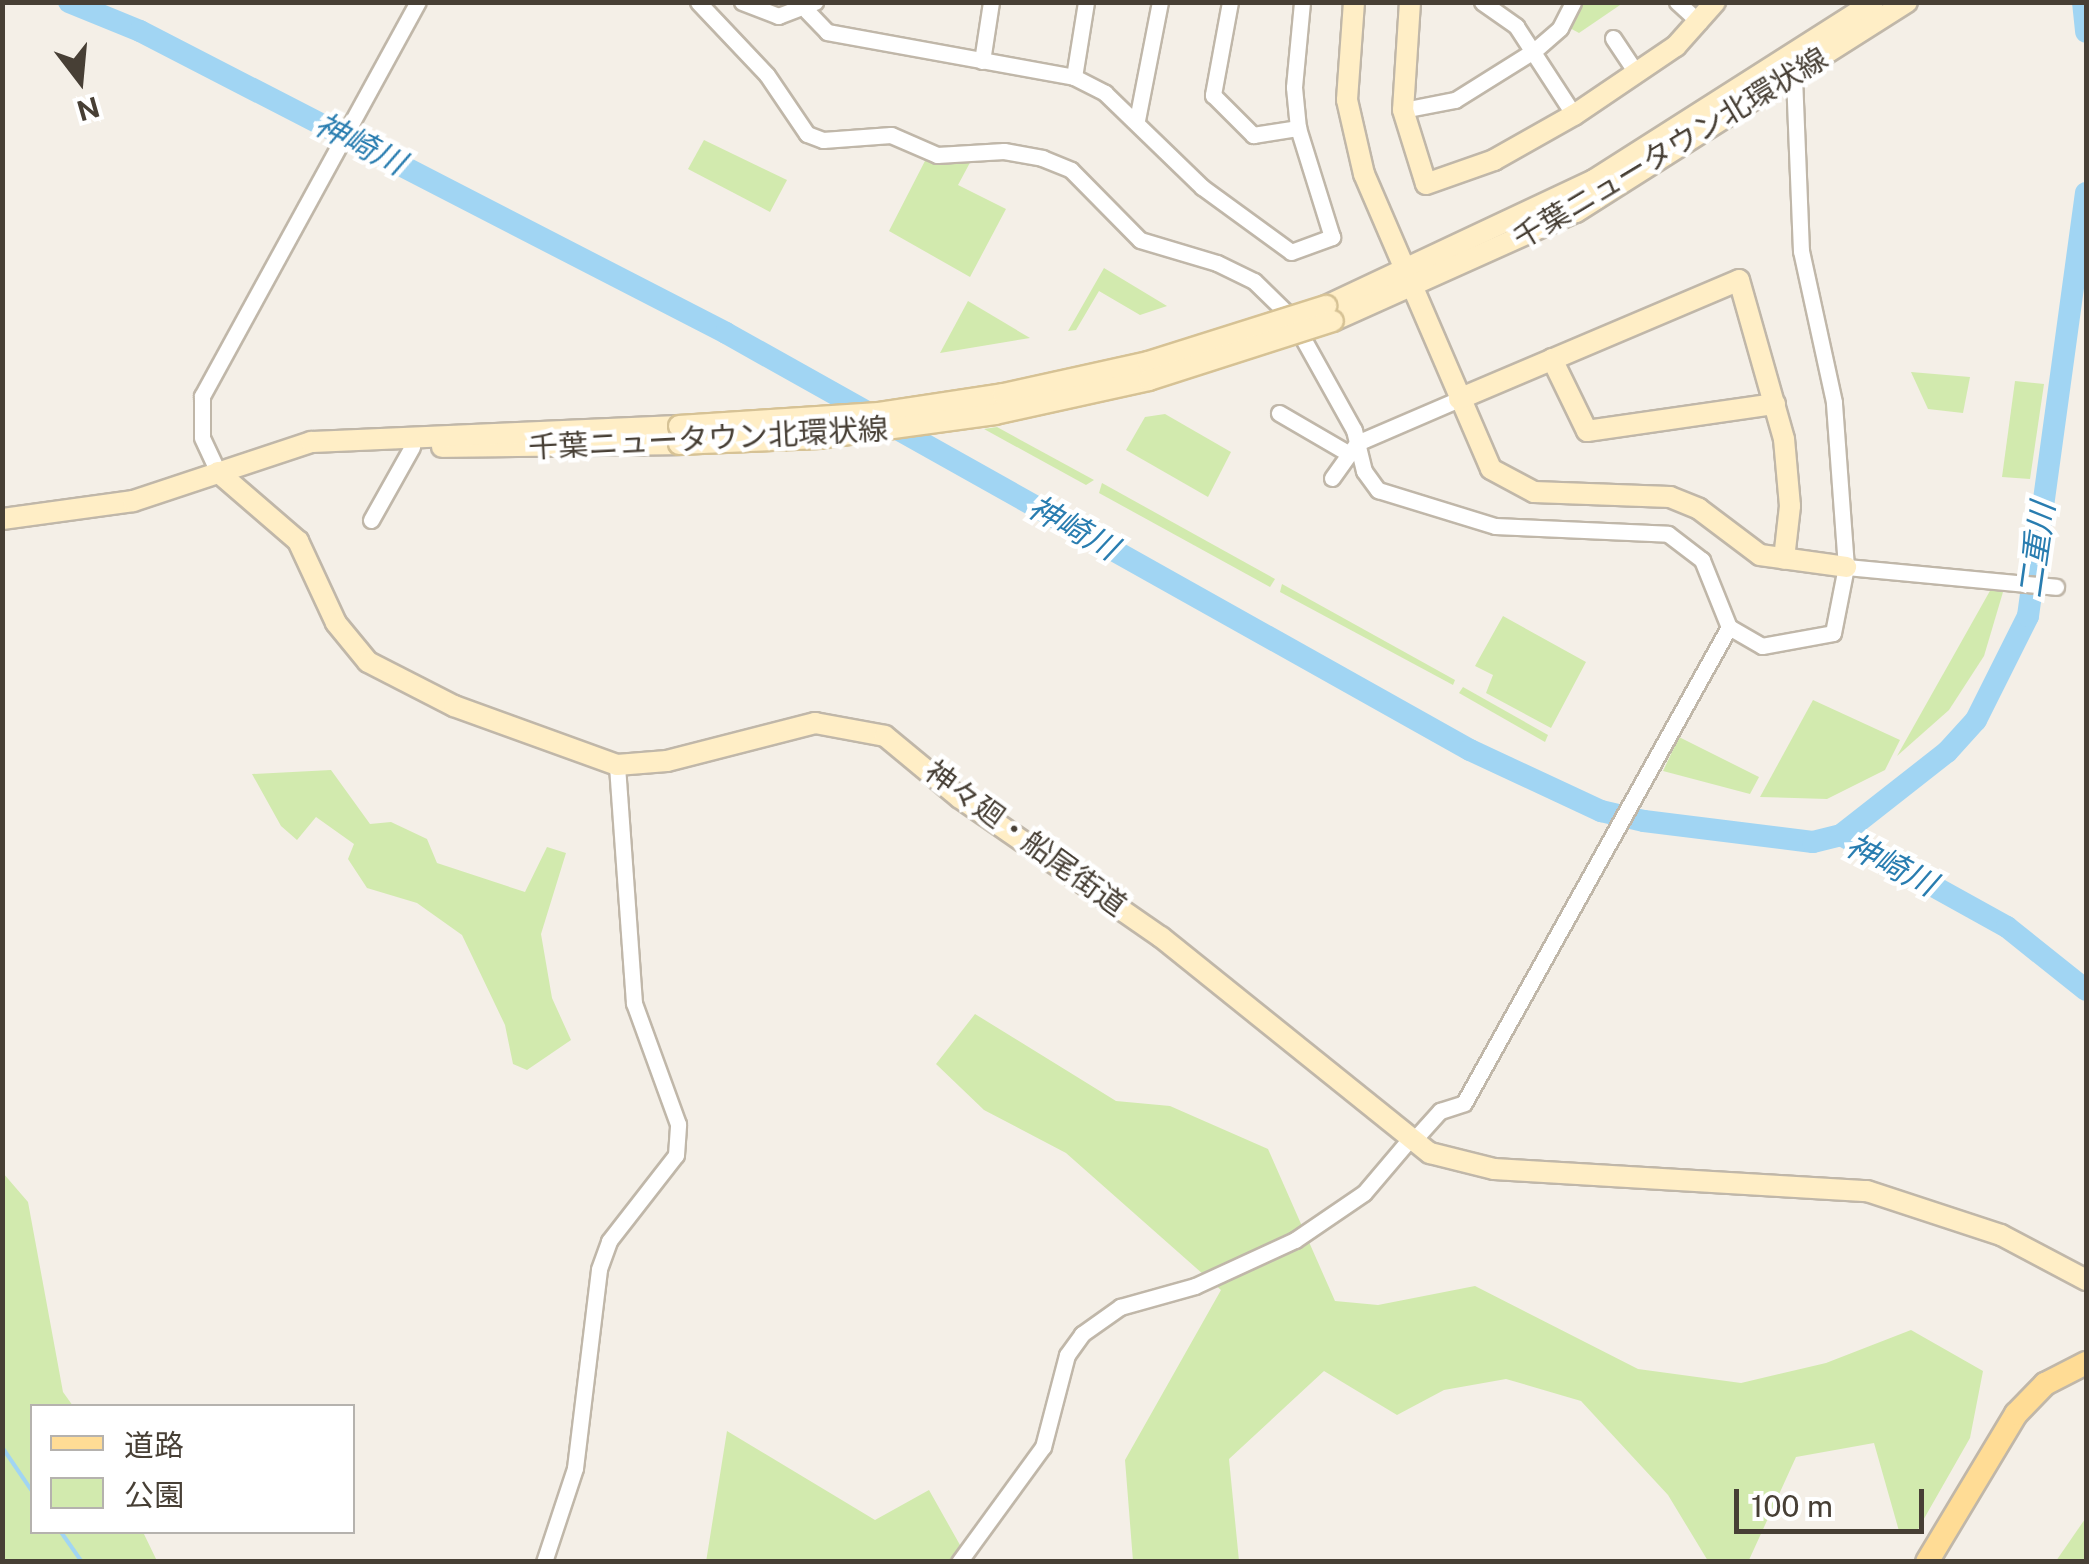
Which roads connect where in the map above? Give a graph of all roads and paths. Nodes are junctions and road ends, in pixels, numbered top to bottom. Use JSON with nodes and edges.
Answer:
{"nodes":[{"id":1,"x":418,"y":2,"type":"edge"},
{"id":2,"x":698,"y":2,"type":"edge"},
{"id":3,"x":742,"y":2,"type":"edge"},
{"id":4,"x":991,"y":2,"type":"edge"},
{"id":5,"x":1160,"y":2,"type":"edge"},
{"id":6,"x":1230,"y":2,"type":"edge"},
{"id":7,"x":1302,"y":2,"type":"edge"},
{"id":8,"x":1354,"y":2,"type":"edge"},
{"id":9,"x":1410,"y":2,"type":"edge"},
{"id":10,"x":1482,"y":2,"type":"edge"},
{"id":11,"x":1573,"y":2,"type":"edge"},
{"id":12,"x":1677,"y":2,"type":"edge"},
{"id":13,"x":1715,"y":2,"type":"edge"},
{"id":14,"x":1873,"y":2,"type":"edge"},
{"id":15,"x":1907,"y":2,"type":"edge"},
{"id":16,"x":1086,"y":3,"type":"edge"},
{"id":17,"x":811,"y":7,"type":"edge"},
{"id":18,"x":1699,"y":22,"type":"junction"},
{"id":19,"x":1614,"y":38,"type":"dead end"},
{"id":20,"x":1535,"y":50,"type":"junction"},
{"id":21,"x":982,"y":61,"type":"junction"},
{"id":22,"x":1636,"y":74,"type":"junction"},
{"id":23,"x":1794,"y":76,"type":"junction"},
{"id":24,"x":1074,"y":77,"type":"junction"},
{"id":25,"x":1403,"y":110,"type":"junction"},
{"id":26,"x":1574,"y":114,"type":"junction"},
{"id":27,"x":1136,"y":120,"type":"junction"},
{"id":28,"x":1298,"y":128,"type":"junction"},
{"id":29,"x":1410,"y":281,"type":"junction"},
{"id":30,"x":1552,"y":359,"type":"junction"},
{"id":31,"x":1459,"y":399,"type":"junction"},
{"id":32,"x":1775,"y":404,"type":"junction"},
{"id":33,"x":1279,"y":413,"type":"dead end"},
{"id":34,"x":679,"y":435,"type":"junction"},
{"id":35,"x":310,"y":442,"type":"junction"},
{"id":36,"x":412,"y":447,"type":"junction"},
{"id":37,"x":1351,"y":447,"type":"junction"},
{"id":38,"x":218,"y":472,"type":"junction"},
{"id":39,"x":1332,"y":478,"type":"dead end"},
{"id":40,"x":2,"y":518,"type":"edge"},
{"id":41,"x":371,"y":520,"type":"dead end"},
{"id":42,"x":1784,"y":559,"type":"junction"},
{"id":43,"x":1846,"y":567,"type":"junction"},
{"id":44,"x":2056,"y":587,"type":"dead end"},
{"id":45,"x":1728,"y":628,"type":"junction"},
{"id":46,"x":617,"y":764,"type":"junction"},
{"id":47,"x":1411,"y":1141,"type":"junction"},
{"id":48,"x":2086,"y":1280,"type":"edge"},
{"id":49,"x":2086,"y":1363,"type":"edge"},
{"id":50,"x":544,"y":1562,"type":"edge"},
{"id":51,"x":959,"y":1562,"type":"edge"},
{"id":52,"x":1927,"y":1562,"type":"edge"}],
"edges":[{"from":1,"to":38,"type":"street"},
{"from":2,"to":37,"type":"street"},
{"from":3,"to":17,"type":"street"},
{"from":4,"to":21,"type":"street"},
{"from":5,"to":27,"type":"street"},
{"from":6,"to":28,"type":"street"},
{"from":7,"to":28,"type":"street"},
{"from":8,"to":29,"type":"street"},
{"from":9,"to":25,"type":"street"},
{"from":10,"to":20,"type":"street"},
{"from":11,"to":20,"type":"street"},
{"from":12,"to":18,"type":"street"},
{"from":13,"to":18,"type":"street"},
{"from":14,"to":29,"type":"street","name":"千葉ニュータウン北環状線"},
{"from":15,"to":23,"type":"street","name":"千葉ニュータウン北環状線"},
{"from":16,"to":24,"type":"street"},
{"from":17,"to":21,"type":"street"},
{"from":18,"to":22,"type":"street"},
{"from":19,"to":22,"type":"street"},
{"from":20,"to":25,"type":"street"},
{"from":20,"to":26,"type":"street"},
{"from":21,"to":24,"type":"street"},
{"from":22,"to":26,"type":"street"},
{"from":23,"to":29,"type":"street","name":"千葉ニュータウン北環状線"},
{"from":23,"to":43,"type":"street"},
{"from":24,"to":27,"type":"street"},
{"from":25,"to":26,"type":"street"},
{"from":27,"to":28,"type":"street"},
{"from":29,"to":31,"type":"street"},
{"from":29,"to":34,"type":"street","name":"千葉ニュータウン北環状線","bridge":true},
{"from":30,"to":31,"type":"street"},
{"from":30,"to":32,"type":"street"},
{"from":30,"to":32,"type":"street"},
{"from":31,"to":37,"type":"street"},
{"from":31,"to":42,"type":"street"},
{"from":32,"to":42,"type":"street"},
{"from":33,"to":37,"type":"street"},
{"from":34,"to":35,"type":"street","name":"千葉ニュータウン北環状線"},
{"from":34,"to":36,"type":"street","name":"千葉ニュータウン北環状線"},
{"from":35,"to":36,"type":"street","name":"千葉ニュータウン北環状線"},
{"from":35,"to":38,"type":"street","name":"千葉ニュータウン北環状線"},
{"from":36,"to":41,"type":"street"},
{"from":37,"to":39,"type":"street"},
{"from":37,"to":45,"type":"street"},
{"from":38,"to":40,"type":"street"},
{"from":38,"to":46,"type":"street","name":"神々廻・船尾街道"},
{"from":42,"to":43,"type":"street"},
{"from":43,"to":44,"type":"street"},
{"from":43,"to":45,"type":"street"},
{"from":45,"to":47,"type":"street"},
{"from":46,"to":47,"type":"street","name":"神々廻・船尾街道"},
{"from":46,"to":50,"type":"street"},
{"from":47,"to":48,"type":"street","name":"神々廻・船尾街道"},
{"from":47,"to":51,"type":"street"},
{"from":49,"to":52,"type":"main road"}]}
